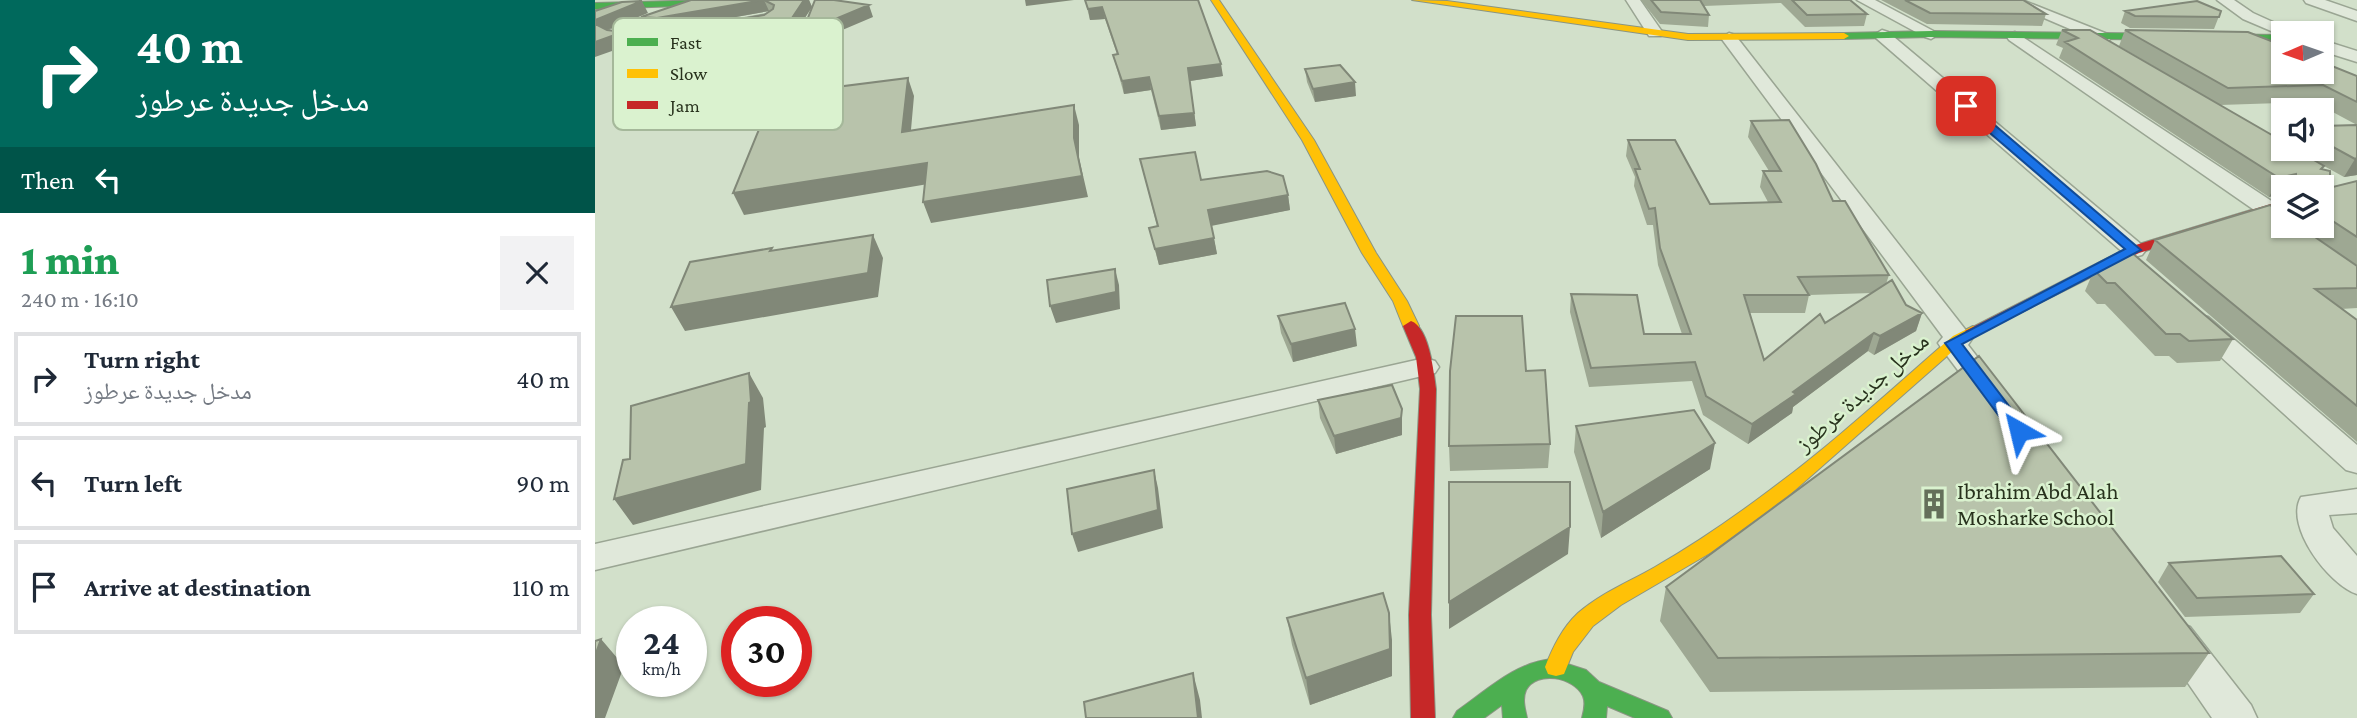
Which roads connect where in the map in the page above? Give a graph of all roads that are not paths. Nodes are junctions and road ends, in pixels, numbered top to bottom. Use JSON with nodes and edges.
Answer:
{"nodes":[{"id":1,"x":795,"y":0,"type":"edge"},
{"id":2,"x":1215,"y":0,"type":"edge"},
{"id":3,"x":1416,"y":0,"type":"edge"},
{"id":4,"x":1633,"y":0,"type":"edge"},
{"id":5,"x":1864,"y":0,"type":"edge"},
{"id":6,"x":2009,"y":0,"type":"edge"},
{"id":7,"x":2224,"y":0,"type":"edge"},
{"id":8,"x":2311,"y":0,"type":"edge"},
{"id":9,"x":704,"y":1,"type":"edge"},
{"id":10,"x":595,"y":6,"type":"edge"},
{"id":11,"x":2357,"y":16,"type":"edge"},
{"id":12,"x":634,"y":18,"type":"edge"},
{"id":13,"x":605,"y":25,"type":"edge"},
{"id":14,"x":2271,"y":26,"type":"edge"},
{"id":15,"x":1655,"y":33,"type":"junction"},
{"id":16,"x":1931,"y":34,"type":"junction"},
{"id":17,"x":1882,"y":35,"type":"junction"},
{"id":18,"x":2015,"y":37,"type":"junction"},
{"id":19,"x":1729,"y":38,"type":"junction"},
{"id":20,"x":2271,"y":38,"type":"edge"},
{"id":21,"x":595,"y":39,"type":"edge"},
{"id":22,"x":2101,"y":43,"type":"junction"},
{"id":23,"x":2335,"y":49,"type":"edge"},
{"id":24,"x":2357,"y":57,"type":"edge"},
{"id":25,"x":2270,"y":208,"type":"edge"},
{"id":26,"x":2134,"y":260,"type":"junction"},
{"id":27,"x":2184,"y":310,"type":"edge"},
{"id":28,"x":1955,"y":341,"type":"junction"},
{"id":29,"x":1425,"y":367,"type":"junction"},
{"id":30,"x":2011,"y":420,"type":"edge"},
{"id":31,"x":2357,"y":462,"type":"edge"},
{"id":32,"x":2357,"y":501,"type":"edge"},
{"id":33,"x":595,"y":556,"type":"edge"},
{"id":34,"x":2357,"y":580,"type":"edge"},
{"id":35,"x":2161,"y":619,"type":"edge"},
{"id":36,"x":1556,"y":667,"type":"junction"},
{"id":37,"x":1519,"y":681,"type":"junction"},
{"id":38,"x":1591,"y":689,"type":"junction"},
{"id":39,"x":1423,"y":718,"type":"edge"},
{"id":40,"x":1465,"y":718,"type":"edge"},
{"id":41,"x":1515,"y":718,"type":"edge"},
{"id":42,"x":1594,"y":718,"type":"edge"},
{"id":43,"x":1660,"y":718,"type":"edge"},
{"id":44,"x":2236,"y":718,"type":"edge"}],
"edges":[{"from":1,"to":9,"type":"street"},
{"from":2,"to":29,"type":"street"},
{"from":3,"to":15,"type":"street"},
{"from":4,"to":15,"type":"street"},
{"from":5,"to":16,"type":"street"},
{"from":6,"to":22,"type":"street"},
{"from":7,"to":14,"type":"street"},
{"from":8,"to":11,"type":"street"},
{"from":9,"to":10,"type":"street"},
{"from":9,"to":12,"type":"street"},
{"from":13,"to":21,"type":"street"},
{"from":15,"to":19,"type":"street"},
{"from":16,"to":17,"type":"street"},
{"from":16,"to":18,"type":"street"},
{"from":17,"to":19,"type":"street"},
{"from":17,"to":26,"type":"street"},
{"from":18,"to":22,"type":"street"},
{"from":18,"to":25,"type":"street"},
{"from":19,"to":28,"type":"street"},
{"from":20,"to":22,"type":"street"},
{"from":23,"to":24,"type":"street"},
{"from":25,"to":26,"type":"street","name":"مدخل جديدة عرطوز"},
{"from":26,"to":28,"type":"street","name":"مدخل جديدة عرطوز"},
{"from":27,"to":31,"type":"street"},
{"from":28,"to":30,"type":"street"},
{"from":28,"to":36,"type":"street","name":"مدخل جديدة عرطوز"},
{"from":29,"to":33,"type":"street"},
{"from":29,"to":39,"type":"street"},
{"from":32,"to":34,"type":"street"},
{"from":35,"to":44,"type":"street"},
{"from":36,"to":37,"type":"street"},
{"from":36,"to":38,"type":"street"},
{"from":37,"to":40,"type":"street"},
{"from":37,"to":41,"type":"street"},
{"from":38,"to":42,"type":"street"},
{"from":38,"to":43,"type":"street"}]}
